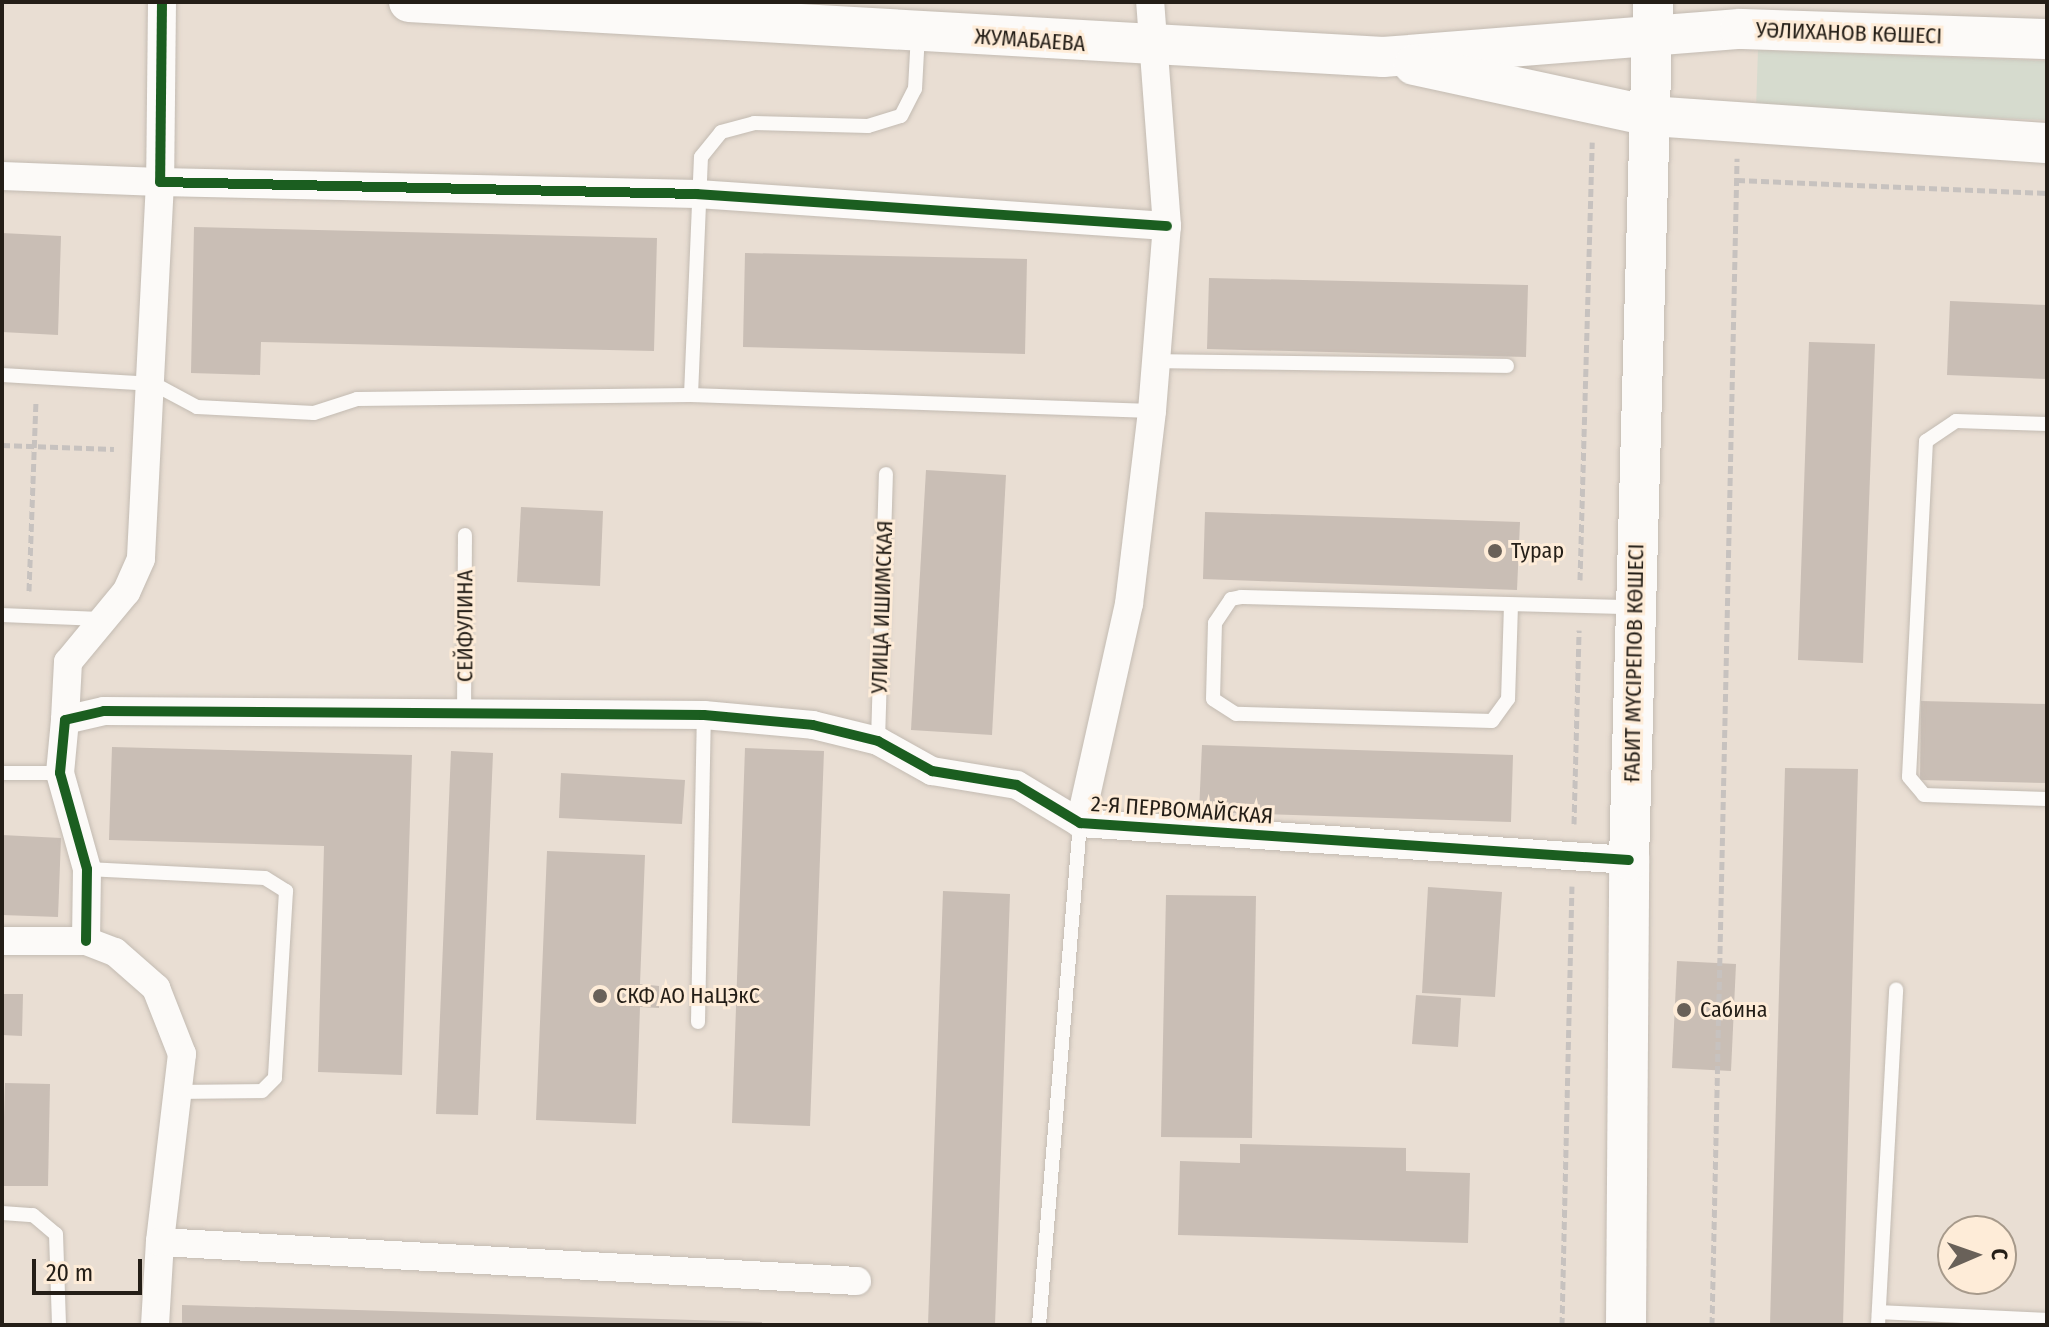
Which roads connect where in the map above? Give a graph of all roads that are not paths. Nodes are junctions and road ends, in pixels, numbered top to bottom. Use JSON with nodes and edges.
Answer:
{"nodes":[{"id":1,"x":162,"y":2,"type":"edge"},
{"id":2,"x":409,"y":2,"type":"edge"},
{"id":3,"x":1150,"y":2,"type":"edge"},
{"id":4,"x":479,"y":4,"type":"edge"},
{"id":5,"x":1652,"y":18,"type":"edge"},
{"id":6,"x":918,"y":33,"type":"junction"},
{"id":7,"x":2047,"y":39,"type":"edge"},
{"id":8,"x":1155,"y":48,"type":"junction"},
{"id":9,"x":1383,"y":57,"type":"junction"},
{"id":10,"x":1650,"y":116,"type":"junction"},
{"id":11,"x":2047,"y":143,"type":"edge"},
{"id":12,"x":2,"y":176,"type":"edge"},
{"id":13,"x":160,"y":182,"type":"junction"},
{"id":14,"x":697,"y":194,"type":"junction"},
{"id":15,"x":1167,"y":226,"type":"junction"},
{"id":16,"x":1156,"y":361,"type":"junction"},
{"id":17,"x":1507,"y":366,"type":"dead end"},
{"id":18,"x":2,"y":375,"type":"edge"},
{"id":19,"x":154,"y":384,"type":"junction"},
{"id":20,"x":691,"y":395,"type":"junction"},
{"id":21,"x":1152,"y":411,"type":"junction"},
{"id":22,"x":2047,"y":424,"type":"edge"},
{"id":23,"x":886,"y":474,"type":"dead end"},
{"id":24,"x":465,"y":535,"type":"dead end"},
{"id":25,"x":1511,"y":605,"type":"junction"},
{"id":26,"x":1635,"y":607,"type":"junction"},
{"id":27,"x":2,"y":615,"type":"edge"},
{"id":28,"x":100,"y":619,"type":"junction"},
{"id":29,"x":704,"y":715,"type":"junction"},
{"id":30,"x":464,"y":718,"type":"junction"},
{"id":31,"x":65,"y":720,"type":"junction"},
{"id":32,"x":878,"y":741,"type":"junction"},
{"id":33,"x":2,"y":773,"type":"edge"},
{"id":34,"x":60,"y":773,"type":"junction"},
{"id":35,"x":2047,"y":799,"type":"edge"},
{"id":36,"x":1080,"y":823,"type":"junction"},
{"id":37,"x":1629,"y":860,"type":"junction"},
{"id":38,"x":87,"y":869,"type":"junction"},
{"id":39,"x":2,"y":941,"type":"edge"},
{"id":40,"x":86,"y":941,"type":"junction"},
{"id":41,"x":1896,"y":989,"type":"dead end"},
{"id":42,"x":698,"y":1022,"type":"dead end"},
{"id":43,"x":181,"y":1092,"type":"junction"},
{"id":44,"x":2,"y":1213,"type":"edge"},
{"id":45,"x":160,"y":1242,"type":"junction"},
{"id":46,"x":857,"y":1281,"type":"dead end"},
{"id":47,"x":1879,"y":1319,"type":"edge"},
{"id":48,"x":2047,"y":1320,"type":"edge"},
{"id":49,"x":59,"y":1325,"type":"edge"},
{"id":50,"x":155,"y":1325,"type":"edge"},
{"id":51,"x":1039,"y":1325,"type":"edge"},
{"id":52,"x":1626,"y":1325,"type":"edge"}],
"edges":[{"from":1,"to":13,"type":"street"},
{"from":2,"to":4,"type":"main road","name":"ЖУМАБАЕВА"},
{"from":3,"to":8,"type":"street"},
{"from":4,"to":6,"type":"main road","name":"ЖУМАБАЕВА"},
{"from":5,"to":7,"type":"main road","name":"УӘЛИХАНОВ КӨШЕСІ"},
{"from":5,"to":9,"type":"main road","name":"ЖУМАБАЕВА"},
{"from":5,"to":10,"type":"main road","name":"ҒАБИТ МҮСІРЕПОВ КӨШЕСІ"},
{"from":6,"to":8,"type":"main road","name":"ЖУМАБАЕВА"},
{"from":6,"to":14,"type":"lane"},
{"from":8,"to":9,"type":"main road","name":"ЖУМАБАЕВА"},
{"from":8,"to":15,"type":"street"},
{"from":9,"to":10,"type":"main road"},
{"from":10,"to":11,"type":"main road"},
{"from":10,"to":26,"type":"main road","name":"ҒАБИТ МҮСІРЕПОВ КӨШЕСІ"},
{"from":12,"to":13,"type":"street"},
{"from":13,"to":14,"type":"street"},
{"from":13,"to":19,"type":"street"},
{"from":14,"to":15,"type":"street"},
{"from":14,"to":20,"type":"lane"},
{"from":15,"to":16,"type":"street"},
{"from":16,"to":17,"type":"lane"},
{"from":16,"to":21,"type":"street"},
{"from":18,"to":19,"type":"lane"},
{"from":19,"to":20,"type":"lane"},
{"from":19,"to":28,"type":"street"},
{"from":20,"to":21,"type":"lane"},
{"from":21,"to":36,"type":"street"},
{"from":22,"to":35,"type":"lane"},
{"from":23,"to":32,"type":"lane","name":"УЛИЦА ИШИМСКАЯ"},
{"from":24,"to":30,"type":"lane","name":"СЕЙФУЛИНА"},
{"from":25,"to":25,"type":"lane"},
{"from":25,"to":26,"type":"lane"},
{"from":26,"to":37,"type":"main road","name":"ҒАБИТ МҮСІРЕПОВ КӨШЕСІ"},
{"from":27,"to":28,"type":"lane"},
{"from":28,"to":31,"type":"street"},
{"from":29,"to":30,"type":"street","name":"2-Я ПЕРВОМАЙСКАЯ"},
{"from":29,"to":32,"type":"street","name":"2-Я ПЕРВОМАЙСКАЯ"},
{"from":29,"to":42,"type":"lane"},
{"from":30,"to":31,"type":"street","name":"2-Я ПЕРВОМАЙСКАЯ"},
{"from":31,"to":34,"type":"street"},
{"from":32,"to":36,"type":"street","name":"2-Я ПЕРВОМАЙСКАЯ"},
{"from":33,"to":34,"type":"lane"},
{"from":34,"to":38,"type":"street"},
{"from":36,"to":37,"type":"street","name":"2-Я ПЕРВОМАЙСКАЯ"},
{"from":36,"to":51,"type":"lane"},
{"from":37,"to":52,"type":"main road","name":"ҒАБИТ МҮСІРЕПОВ КӨШЕСІ"},
{"from":38,"to":40,"type":"street"},
{"from":38,"to":43,"type":"lane"},
{"from":39,"to":40,"type":"street"},
{"from":40,"to":43,"type":"street"},
{"from":41,"to":47,"type":"lane"},
{"from":43,"to":45,"type":"street"},
{"from":44,"to":49,"type":"lane"},
{"from":45,"to":46,"type":"street"},
{"from":45,"to":50,"type":"street"},
{"from":47,"to":48,"type":"lane"}]}
